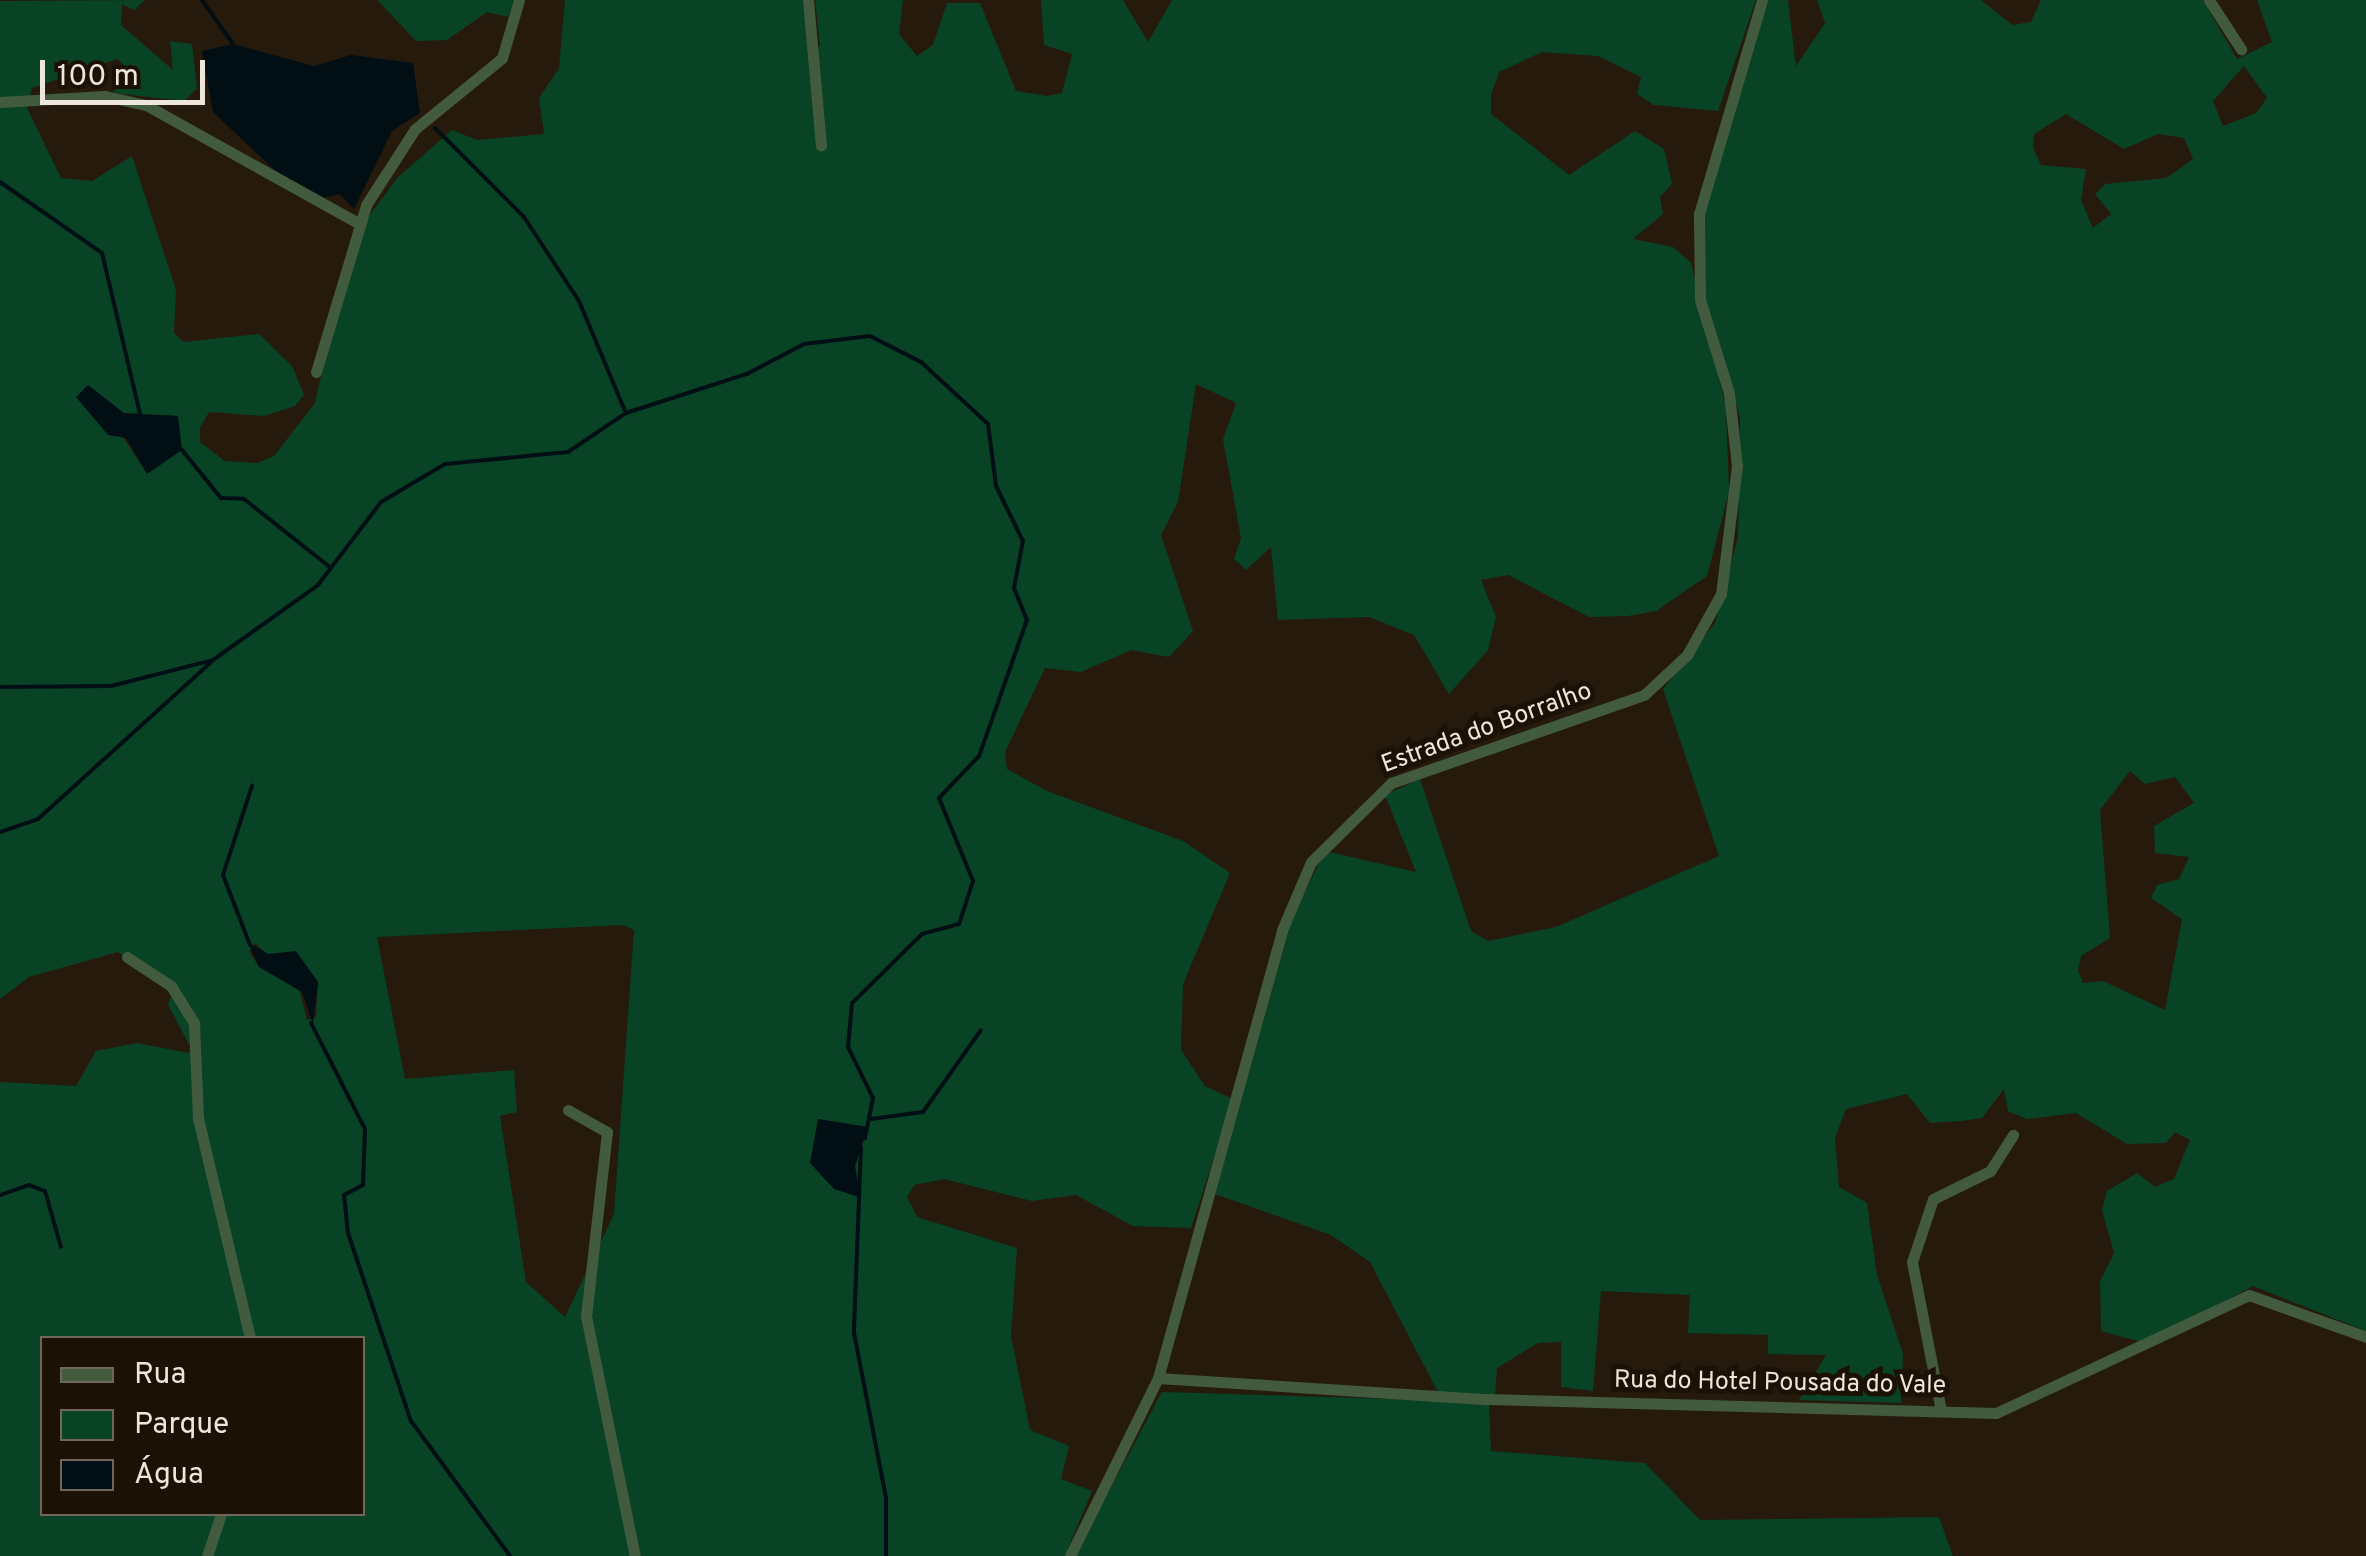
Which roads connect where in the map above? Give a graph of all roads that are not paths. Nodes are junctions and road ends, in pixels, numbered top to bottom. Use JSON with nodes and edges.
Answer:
{"nodes":[{"id":1,"x":518,"y":0,"type":"edge"},
{"id":2,"x":808,"y":0,"type":"edge"},
{"id":3,"x":1762,"y":0,"type":"edge"},
{"id":4,"x":2209,"y":0,"type":"edge"},
{"id":5,"x":2240,"y":49,"type":"dead end"},
{"id":6,"x":0,"y":102,"type":"edge"},
{"id":7,"x":822,"y":145,"type":"dead end"},
{"id":8,"x":358,"y":223,"type":"junction"},
{"id":9,"x":316,"y":372,"type":"dead end"},
{"id":10,"x":127,"y":957,"type":"dead end"},
{"id":11,"x":568,"y":1110,"type":"dead end"},
{"id":12,"x":2013,"y":1135,"type":"dead end"},
{"id":13,"x":250,"y":1336,"type":"edge"},
{"id":14,"x":2366,"y":1337,"type":"edge"},
{"id":15,"x":1158,"y":1378,"type":"junction"},
{"id":16,"x":1941,"y":1411,"type":"junction"},
{"id":17,"x":220,"y":1516,"type":"edge"},
{"id":18,"x":207,"y":1556,"type":"edge"},
{"id":19,"x":635,"y":1556,"type":"edge"},
{"id":20,"x":1070,"y":1556,"type":"edge"}],
"edges":[{"from":1,"to":8,"type":"street"},
{"from":2,"to":7,"type":"street"},
{"from":3,"to":15,"type":"street","name":"Estrada do Borralho"},
{"from":4,"to":5,"type":"street"},
{"from":6,"to":8,"type":"street"},
{"from":8,"to":9,"type":"street"},
{"from":10,"to":13,"type":"street"},
{"from":11,"to":19,"type":"street"},
{"from":12,"to":16,"type":"street"},
{"from":14,"to":16,"type":"street","name":"Rua do Hotel Pousada do Vale"},
{"from":15,"to":16,"type":"street","name":"Rua do Hotel Pousada do Vale"},
{"from":15,"to":20,"type":"street","name":"Estrada do Borralho"},
{"from":17,"to":18,"type":"street"}]}
